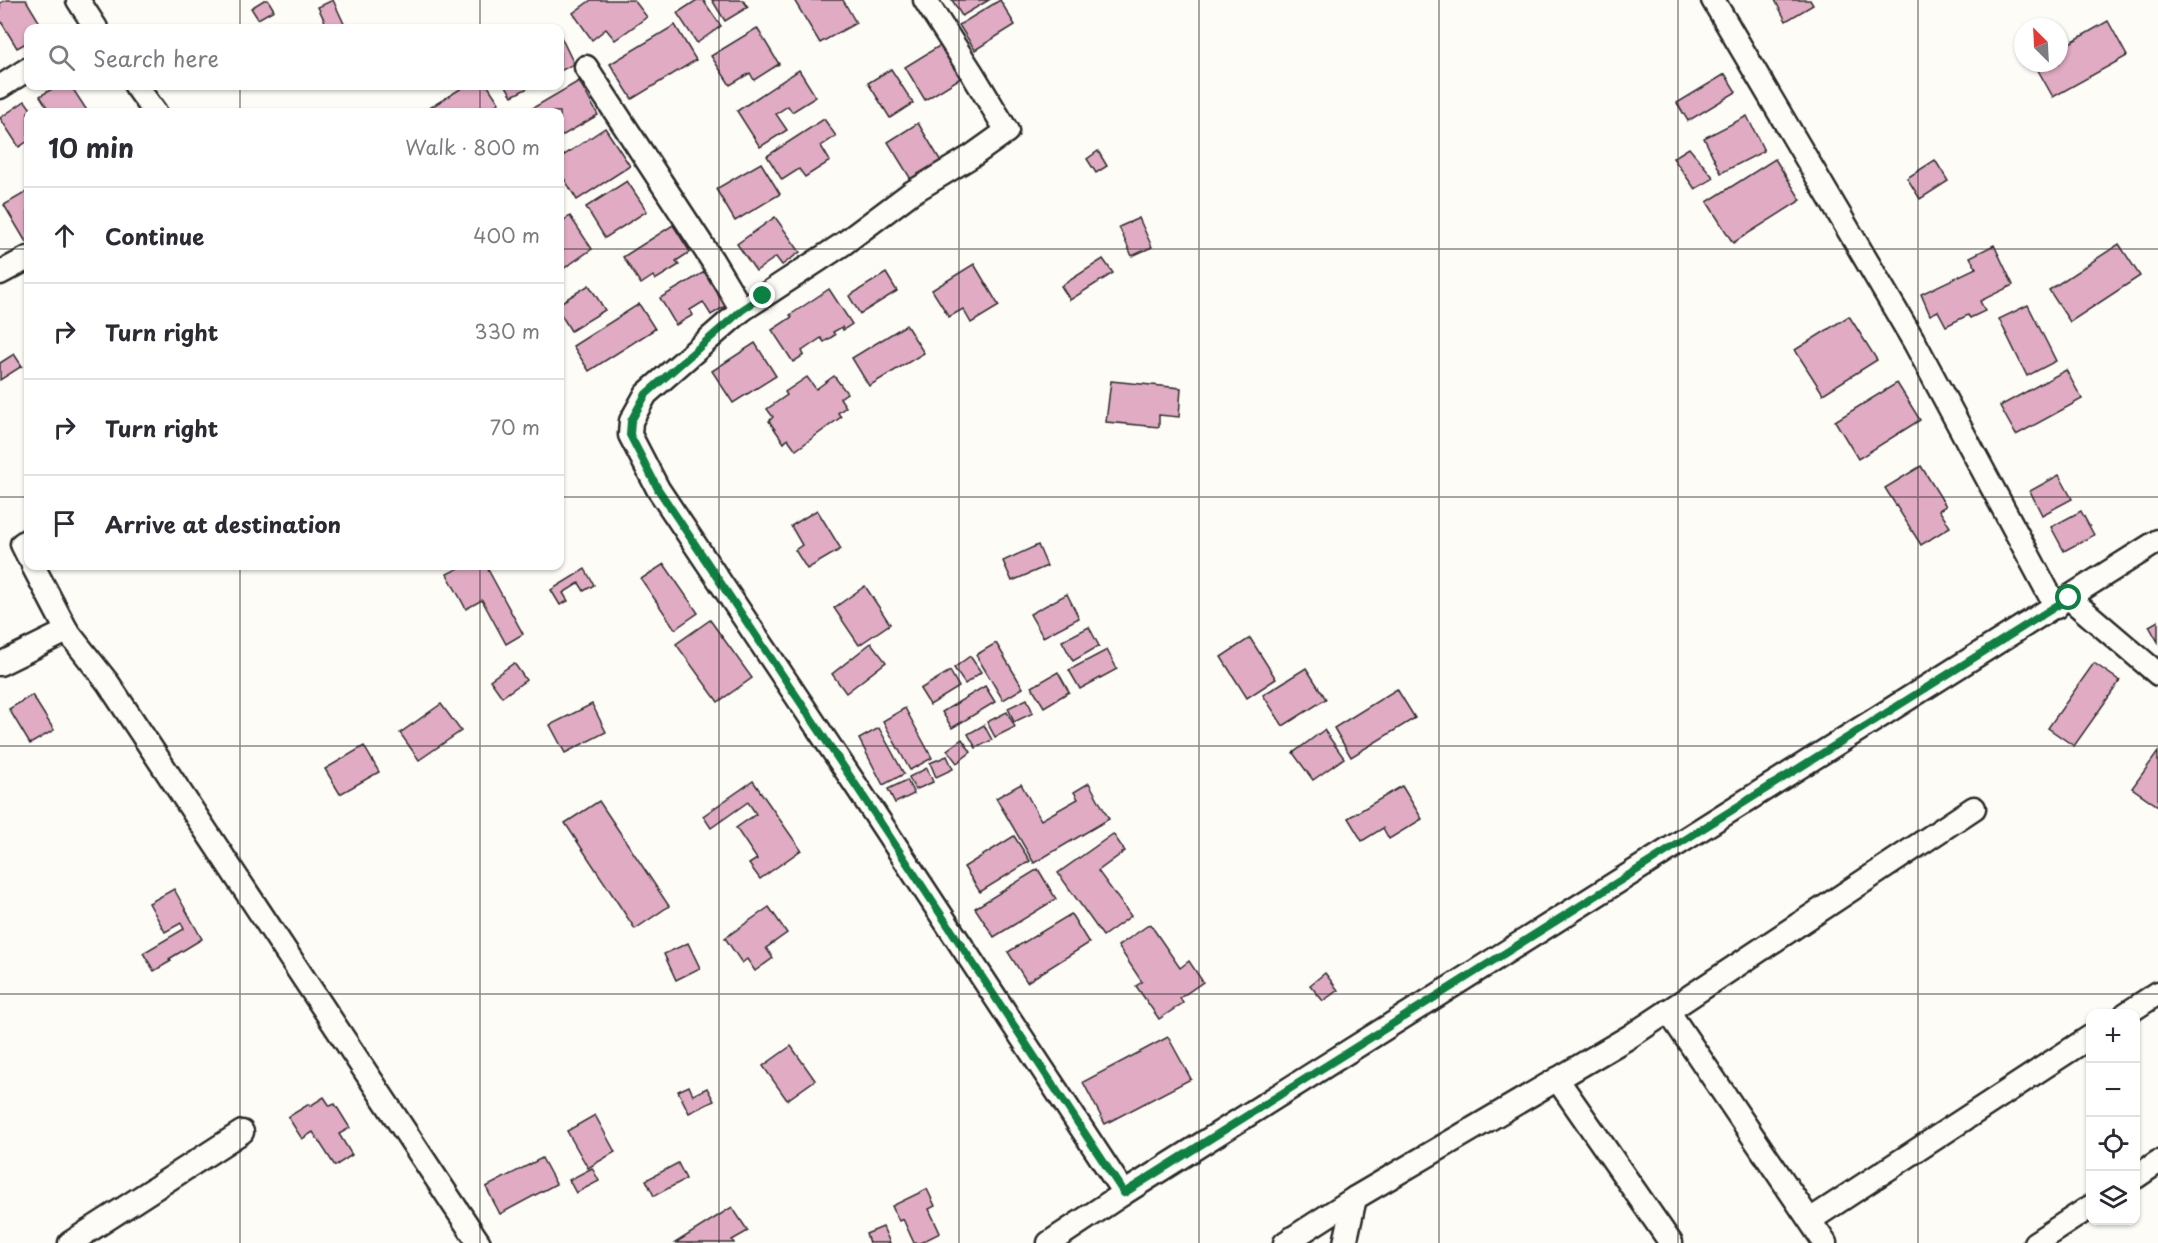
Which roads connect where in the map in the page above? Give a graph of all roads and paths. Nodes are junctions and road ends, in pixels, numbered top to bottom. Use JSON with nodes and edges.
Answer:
{"nodes":[{"id":1,"x":78,"y":0,"type":"edge"},
{"id":2,"x":925,"y":0,"type":"edge"},
{"id":3,"x":1713,"y":0,"type":"edge"},
{"id":4,"x":93,"y":24,"type":"edge"},
{"id":5,"x":586,"y":67,"type":"dead end"},
{"id":6,"x":24,"y":72,"type":"edge"},
{"id":7,"x":0,"y":87,"type":"edge"},
{"id":8,"x":139,"y":90,"type":"edge"},
{"id":9,"x":152,"y":108,"type":"edge"},
{"id":10,"x":24,"y":260,"type":"edge"},
{"id":11,"x":0,"y":273,"type":"edge"},
{"id":12,"x":742,"y":310,"type":"junction"},
{"id":13,"x":2158,"y":541,"type":"edge"},
{"id":14,"x":35,"y":570,"type":"edge"},
{"id":15,"x":2063,"y":602,"type":"junction"},
{"id":16,"x":67,"y":631,"type":"junction"},
{"id":17,"x":0,"y":664,"type":"edge"},
{"id":18,"x":2158,"y":674,"type":"edge"},
{"id":19,"x":1974,"y":808,"type":"dead end"},
{"id":20,"x":2158,"y":993,"type":"edge"},
{"id":21,"x":2134,"y":1009,"type":"edge"},
{"id":22,"x":1668,"y":1011,"type":"junction"},
{"id":23,"x":2086,"y":1041,"type":"edge"},
{"id":24,"x":1557,"y":1079,"type":"junction"},
{"id":25,"x":242,"y":1132,"type":"dead end"},
{"id":26,"x":2158,"y":1162,"type":"edge"},
{"id":27,"x":2140,"y":1174,"type":"edge"},
{"id":28,"x":1124,"y":1193,"type":"junction"},
{"id":29,"x":1355,"y":1198,"type":"junction"},
{"id":30,"x":2086,"y":1210,"type":"edge"},
{"id":31,"x":1816,"y":1236,"type":"edge"},
{"id":32,"x":70,"y":1243,"type":"edge"},
{"id":33,"x":479,"y":1243,"type":"edge"},
{"id":34,"x":1049,"y":1243,"type":"edge"},
{"id":35,"x":1286,"y":1243,"type":"edge"},
{"id":36,"x":1345,"y":1243,"type":"edge"},
{"id":37,"x":1671,"y":1243,"type":"edge"},
{"id":38,"x":2035,"y":1243,"type":"edge"}],
"edges":[{"from":1,"to":4,"type":"street"},
{"from":2,"to":12,"type":"street"},
{"from":3,"to":15,"type":"street"},
{"from":5,"to":12,"type":"street"},
{"from":6,"to":7,"type":"street"},
{"from":8,"to":9,"type":"street"},
{"from":10,"to":11,"type":"street"},
{"from":12,"to":28,"type":"street"},
{"from":13,"to":15,"type":"street"},
{"from":14,"to":16,"type":"street"},
{"from":15,"to":18,"type":"street"},
{"from":15,"to":28,"type":"street"},
{"from":16,"to":17,"type":"street"},
{"from":16,"to":33,"type":"street"},
{"from":19,"to":22,"type":"street"},
{"from":20,"to":21,"type":"street"},
{"from":22,"to":24,"type":"street"},
{"from":22,"to":31,"type":"street"},
{"from":23,"to":31,"type":"street"},
{"from":24,"to":29,"type":"street"},
{"from":24,"to":37,"type":"street"},
{"from":25,"to":32,"type":"street"},
{"from":26,"to":27,"type":"street"},
{"from":28,"to":34,"type":"street"},
{"from":29,"to":35,"type":"street"},
{"from":29,"to":36,"type":"street"},
{"from":30,"to":38,"type":"street"}]}
